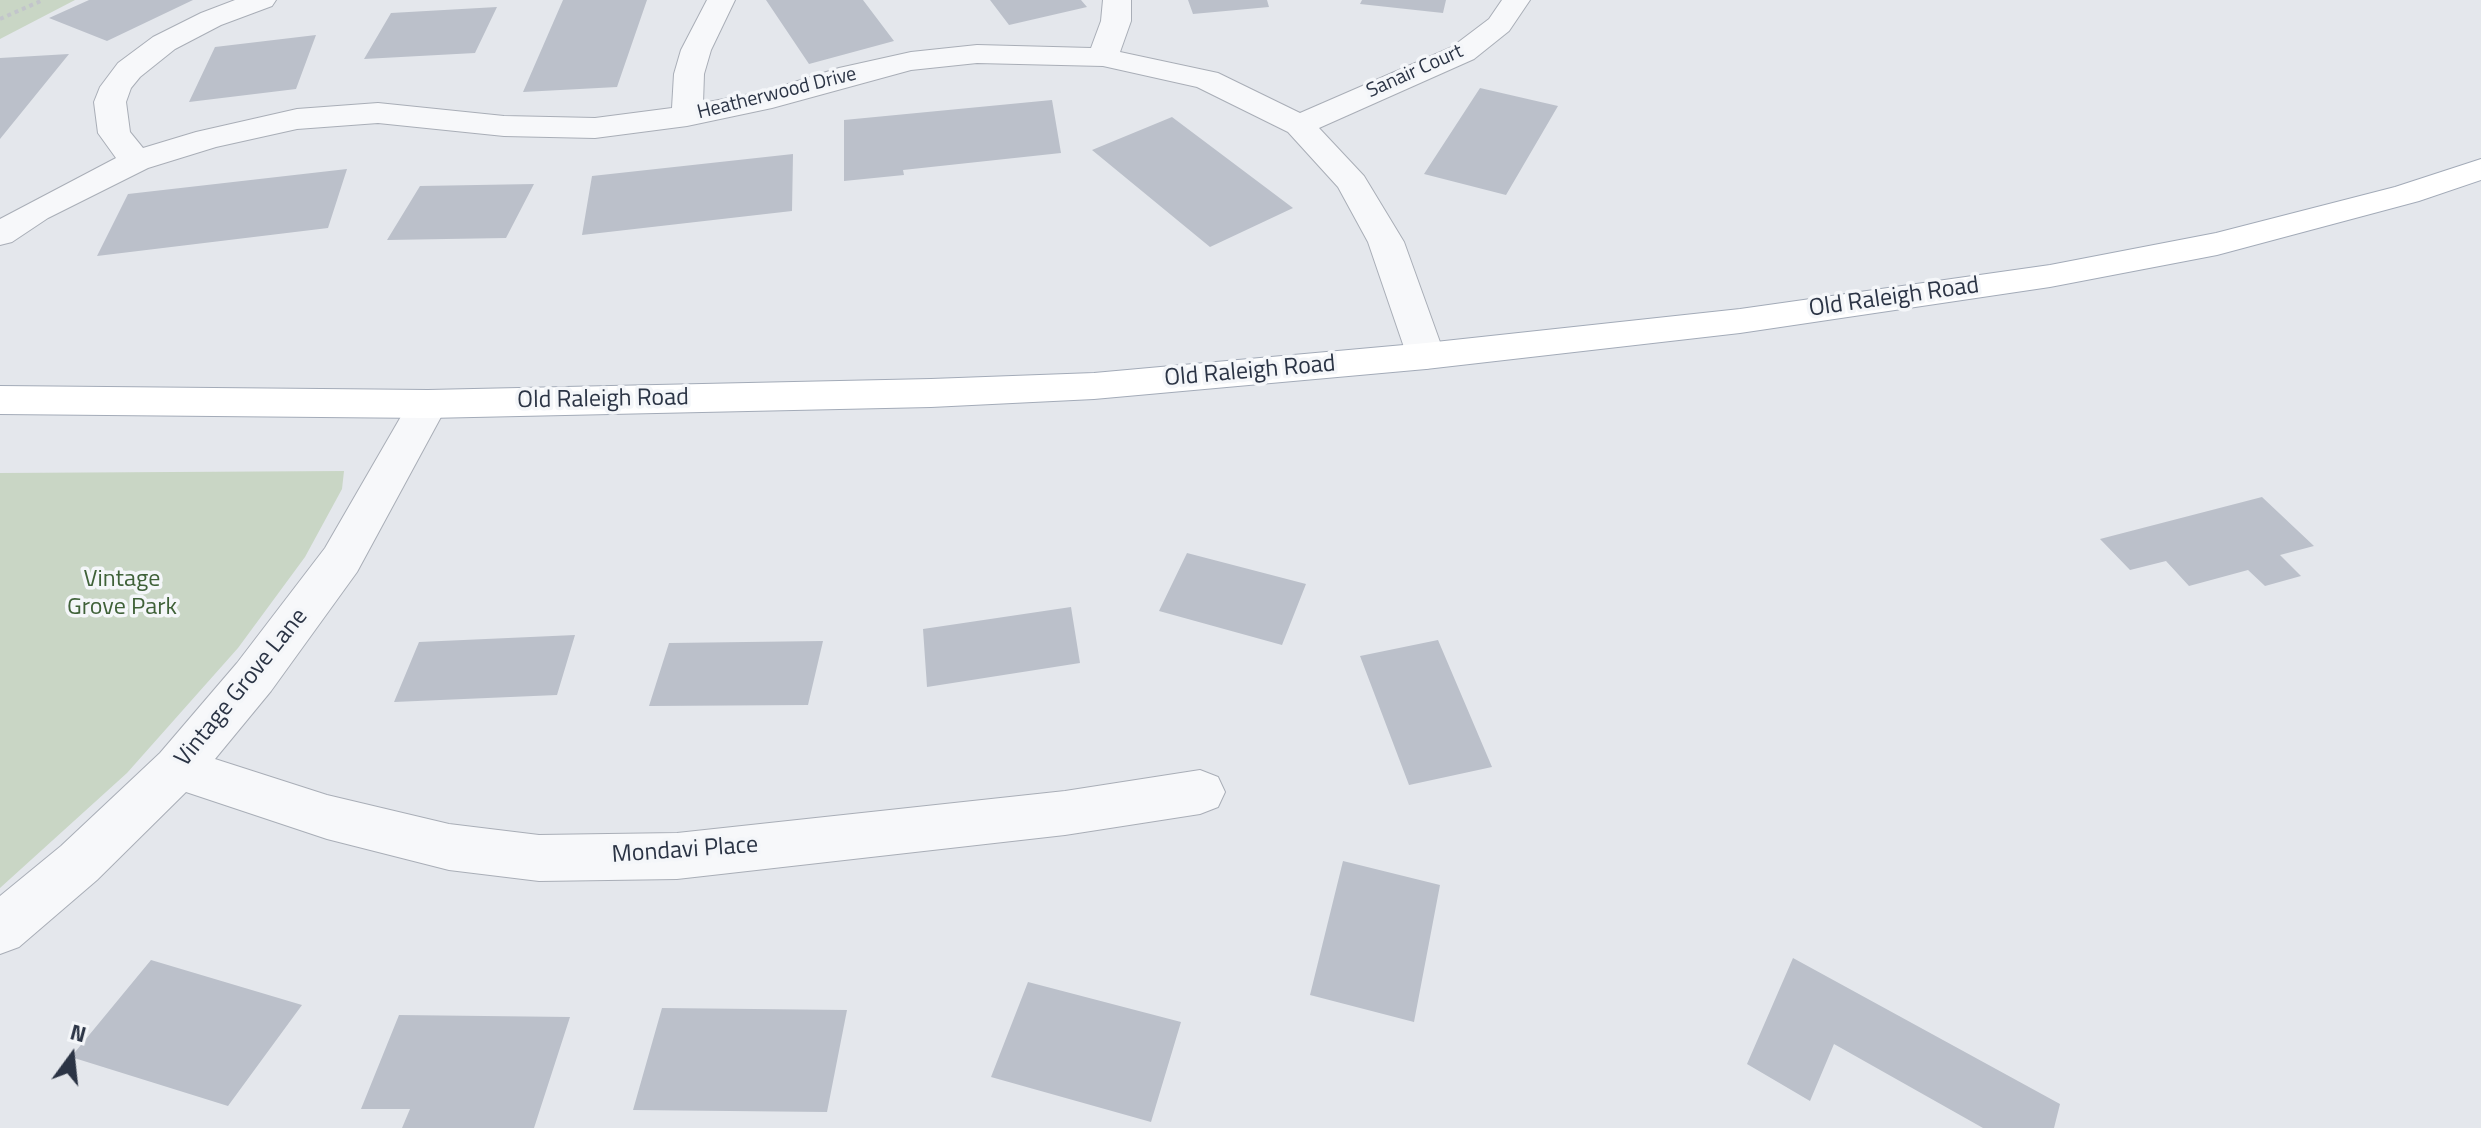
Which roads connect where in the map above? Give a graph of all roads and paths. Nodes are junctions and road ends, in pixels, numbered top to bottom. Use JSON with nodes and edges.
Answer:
{"nodes":[{"id":1,"x":43,"y":0,"type":"edge"},
{"id":2,"x":262,"y":0,"type":"edge"},
{"id":3,"x":721,"y":0,"type":"edge"},
{"id":4,"x":1117,"y":0,"type":"edge"},
{"id":5,"x":1516,"y":0,"type":"edge"},
{"id":6,"x":0,"y":19,"type":"edge"},
{"id":7,"x":1103,"y":57,"type":"junction"},
{"id":8,"x":687,"y":116,"type":"junction"},
{"id":9,"x":1299,"y":125,"type":"junction"},
{"id":10,"x":136,"y":161,"type":"junction"},
{"id":11,"x":2481,"y":169,"type":"edge"},
{"id":12,"x":0,"y":234,"type":"edge"},
{"id":13,"x":1426,"y":356,"type":"junction"},
{"id":14,"x":0,"y":400,"type":"edge"},
{"id":15,"x":428,"y":404,"type":"junction"},
{"id":16,"x":178,"y":768,"type":"junction"},
{"id":17,"x":1200,"y":792,"type":"dead end"},
{"id":18,"x":0,"y":929,"type":"edge"}],
"edges":[{"from":1,"to":6,"type":"path"},
{"from":2,"to":10,"type":"street"},
{"from":3,"to":8,"type":"street"},
{"from":4,"to":7,"type":"street"},
{"from":5,"to":9,"type":"street","name":"Sanair Court"},
{"from":7,"to":8,"type":"street","name":"Heatherwood Drive"},
{"from":7,"to":9,"type":"street","name":"Heatherwood Drive"},
{"from":8,"to":10,"type":"street","name":"Heatherwood Drive"},
{"from":9,"to":13,"type":"street","name":"Heatherwood Drive"},
{"from":10,"to":12,"type":"street","name":"Heatherwood Drive"},
{"from":11,"to":13,"type":"main road","name":"Old Raleigh Road"},
{"from":13,"to":15,"type":"main road","name":"Old Raleigh Road"},
{"from":14,"to":15,"type":"main road","name":"Old Raleigh Road"},
{"from":15,"to":16,"type":"street","name":"Vintage Grove Lane"},
{"from":16,"to":17,"type":"street","name":"Mondavi Place"},
{"from":16,"to":18,"type":"street","name":"Vintage Grove Lane"}]}
